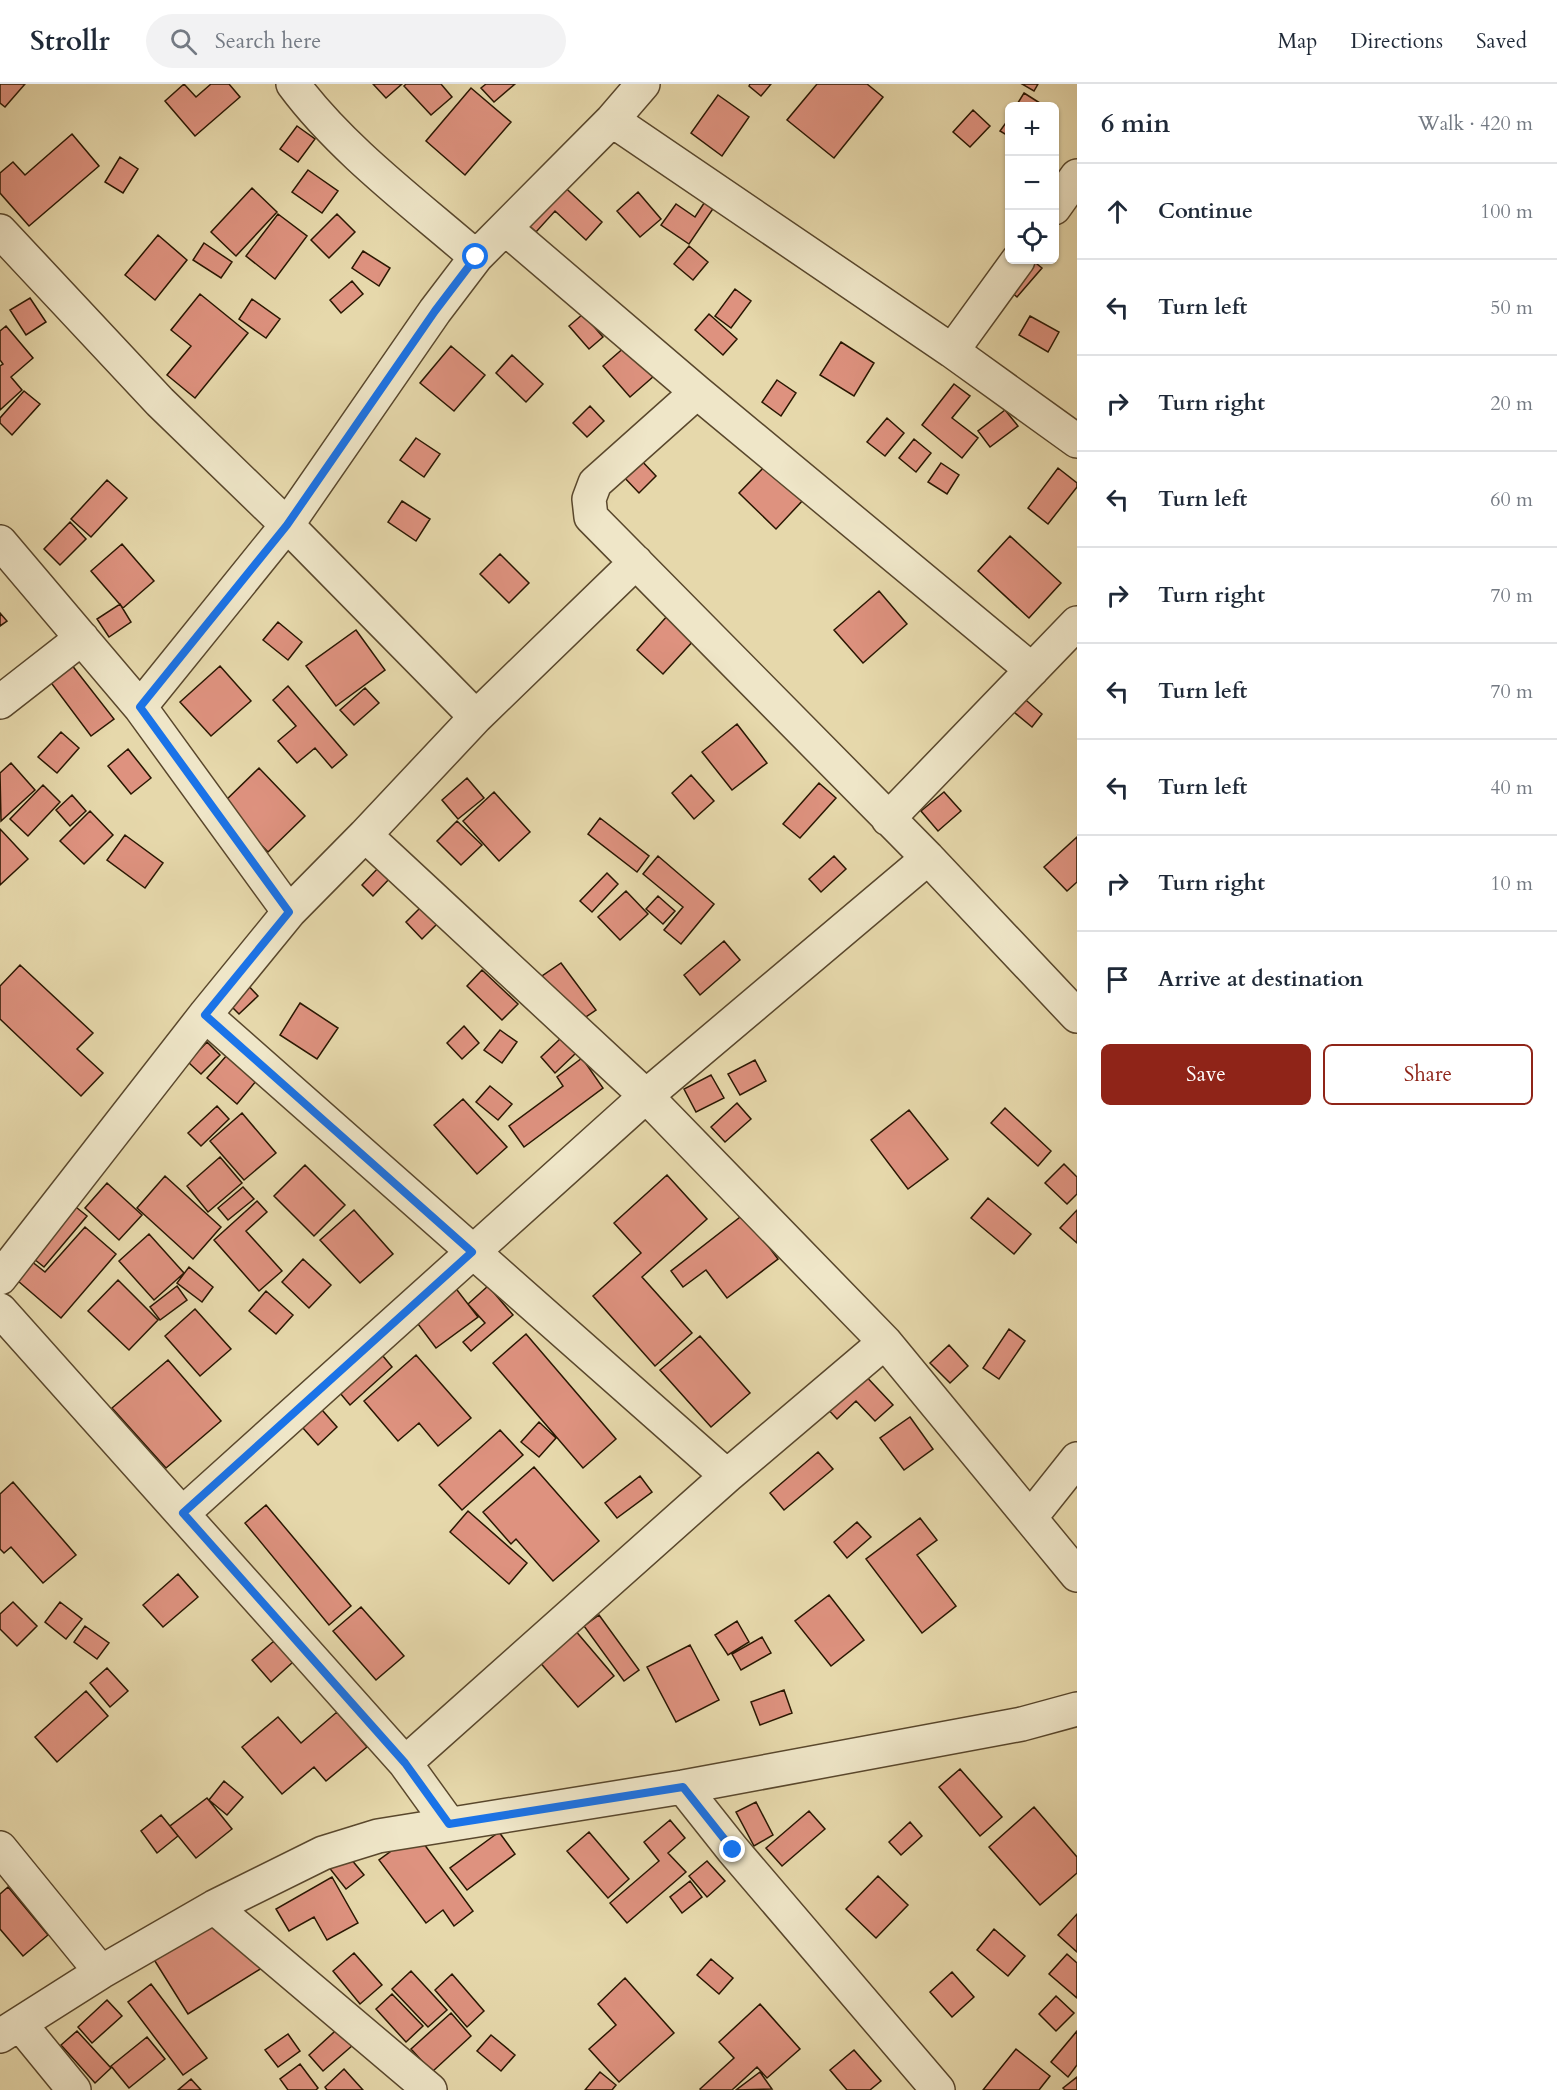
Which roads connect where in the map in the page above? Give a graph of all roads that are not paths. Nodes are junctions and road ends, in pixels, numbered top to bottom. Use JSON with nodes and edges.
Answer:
{"nodes":[{"id":1,"x":293,"y":84,"type":"edge"},
{"id":2,"x":643,"y":84,"type":"edge"},
{"id":3,"x":612,"y":120,"type":"junction"},
{"id":4,"x":1077,"y":176,"type":"edge"},
{"id":5,"x":1059,"y":201,"type":"edge"},
{"id":6,"x":505,"y":228,"type":"junction"},
{"id":7,"x":0,"y":231,"type":"edge"},
{"id":8,"x":476,"y":257,"type":"junction"},
{"id":9,"x":1014,"y":264,"type":"edge"},
{"id":10,"x":952,"y":351,"type":"junction"},
{"id":11,"x":697,"y":392,"type":"junction"},
{"id":12,"x":1077,"y":441,"type":"edge"},
{"id":13,"x":287,"y":525,"type":"junction"},
{"id":14,"x":0,"y":542,"type":"edge"},
{"id":15,"x":636,"y":562,"type":"junction"},
{"id":16,"x":1077,"y":623,"type":"edge"},
{"id":17,"x":82,"y":638,"type":"junction"},
{"id":18,"x":1032,"y":670,"type":"junction"},
{"id":19,"x":0,"y":702,"type":"edge"},
{"id":20,"x":140,"y":707,"type":"junction"},
{"id":21,"x":476,"y":717,"type":"junction"},
{"id":22,"x":888,"y":819,"type":"junction"},
{"id":23,"x":365,"y":835,"type":"junction"},
{"id":24,"x":928,"y":858,"type":"junction"},
{"id":25,"x":289,"y":912,"type":"junction"},
{"id":26,"x":205,"y":1015,"type":"junction"},
{"id":27,"x":1077,"y":1016,"type":"edge"},
{"id":28,"x":646,"y":1096,"type":"junction"},
{"id":29,"x":472,"y":1252,"type":"junction"},
{"id":30,"x":0,"y":1278,"type":"edge"},
{"id":31,"x":0,"y":1310,"type":"edge"},
{"id":32,"x":885,"y":1342,"type":"junction"},
{"id":33,"x":1077,"y":1459,"type":"edge"},
{"id":34,"x":727,"y":1476,"type":"junction"},
{"id":35,"x":183,"y":1513,"type":"junction"},
{"id":36,"x":1030,"y":1518,"type":"junction"},
{"id":37,"x":1077,"y":1575,"type":"edge"},
{"id":38,"x":1077,"y":1708,"type":"edge"},
{"id":39,"x":405,"y":1763,"type":"junction"},
{"id":40,"x":683,"y":1787,"type":"junction"},
{"id":41,"x":449,"y":1824,"type":"junction"},
{"id":42,"x":0,"y":1848,"type":"edge"},
{"id":43,"x":214,"y":1907,"type":"junction"},
{"id":44,"x":101,"y":1972,"type":"junction"},
{"id":45,"x":10,"y":2030,"type":"edge"},
{"id":46,"x":74,"y":2090,"type":"edge"},
{"id":47,"x":430,"y":2090,"type":"edge"},
{"id":48,"x":938,"y":2090,"type":"edge"}],
"edges":[{"from":1,"to":8,"type":"street"},
{"from":2,"to":3,"type":"street"},
{"from":3,"to":6,"type":"street"},
{"from":3,"to":10,"type":"street"},
{"from":4,"to":5,"type":"street"},
{"from":6,"to":8,"type":"street"},
{"from":6,"to":11,"type":"street"},
{"from":7,"to":13,"type":"street"},
{"from":8,"to":13,"type":"street"},
{"from":9,"to":10,"type":"street"},
{"from":10,"to":12,"type":"street"},
{"from":11,"to":15,"type":"street"},
{"from":11,"to":18,"type":"street"},
{"from":13,"to":20,"type":"street"},
{"from":13,"to":21,"type":"street"},
{"from":14,"to":17,"type":"street"},
{"from":15,"to":21,"type":"street"},
{"from":15,"to":22,"type":"street"},
{"from":16,"to":18,"type":"street"},
{"from":17,"to":19,"type":"street"},
{"from":17,"to":20,"type":"street"},
{"from":18,"to":22,"type":"street"},
{"from":20,"to":25,"type":"street"},
{"from":21,"to":23,"type":"street"},
{"from":22,"to":24,"type":"street"},
{"from":23,"to":25,"type":"street"},
{"from":23,"to":28,"type":"street"},
{"from":24,"to":27,"type":"street"},
{"from":24,"to":28,"type":"street"},
{"from":25,"to":26,"type":"street"},
{"from":26,"to":29,"type":"street"},
{"from":26,"to":30,"type":"street"},
{"from":28,"to":29,"type":"street"},
{"from":28,"to":32,"type":"street"},
{"from":29,"to":34,"type":"street"},
{"from":29,"to":35,"type":"street"},
{"from":31,"to":35,"type":"street"},
{"from":32,"to":34,"type":"street"},
{"from":32,"to":36,"type":"street"},
{"from":33,"to":36,"type":"street"},
{"from":34,"to":39,"type":"street"},
{"from":35,"to":39,"type":"street"},
{"from":36,"to":37,"type":"street"},
{"from":38,"to":40,"type":"street"},
{"from":39,"to":41,"type":"street"},
{"from":40,"to":41,"type":"street"},
{"from":40,"to":48,"type":"street"},
{"from":41,"to":43,"type":"street"},
{"from":42,"to":44,"type":"street"},
{"from":43,"to":44,"type":"street"},
{"from":43,"to":47,"type":"street"},
{"from":44,"to":45,"type":"street"},
{"from":45,"to":46,"type":"street"}]}
